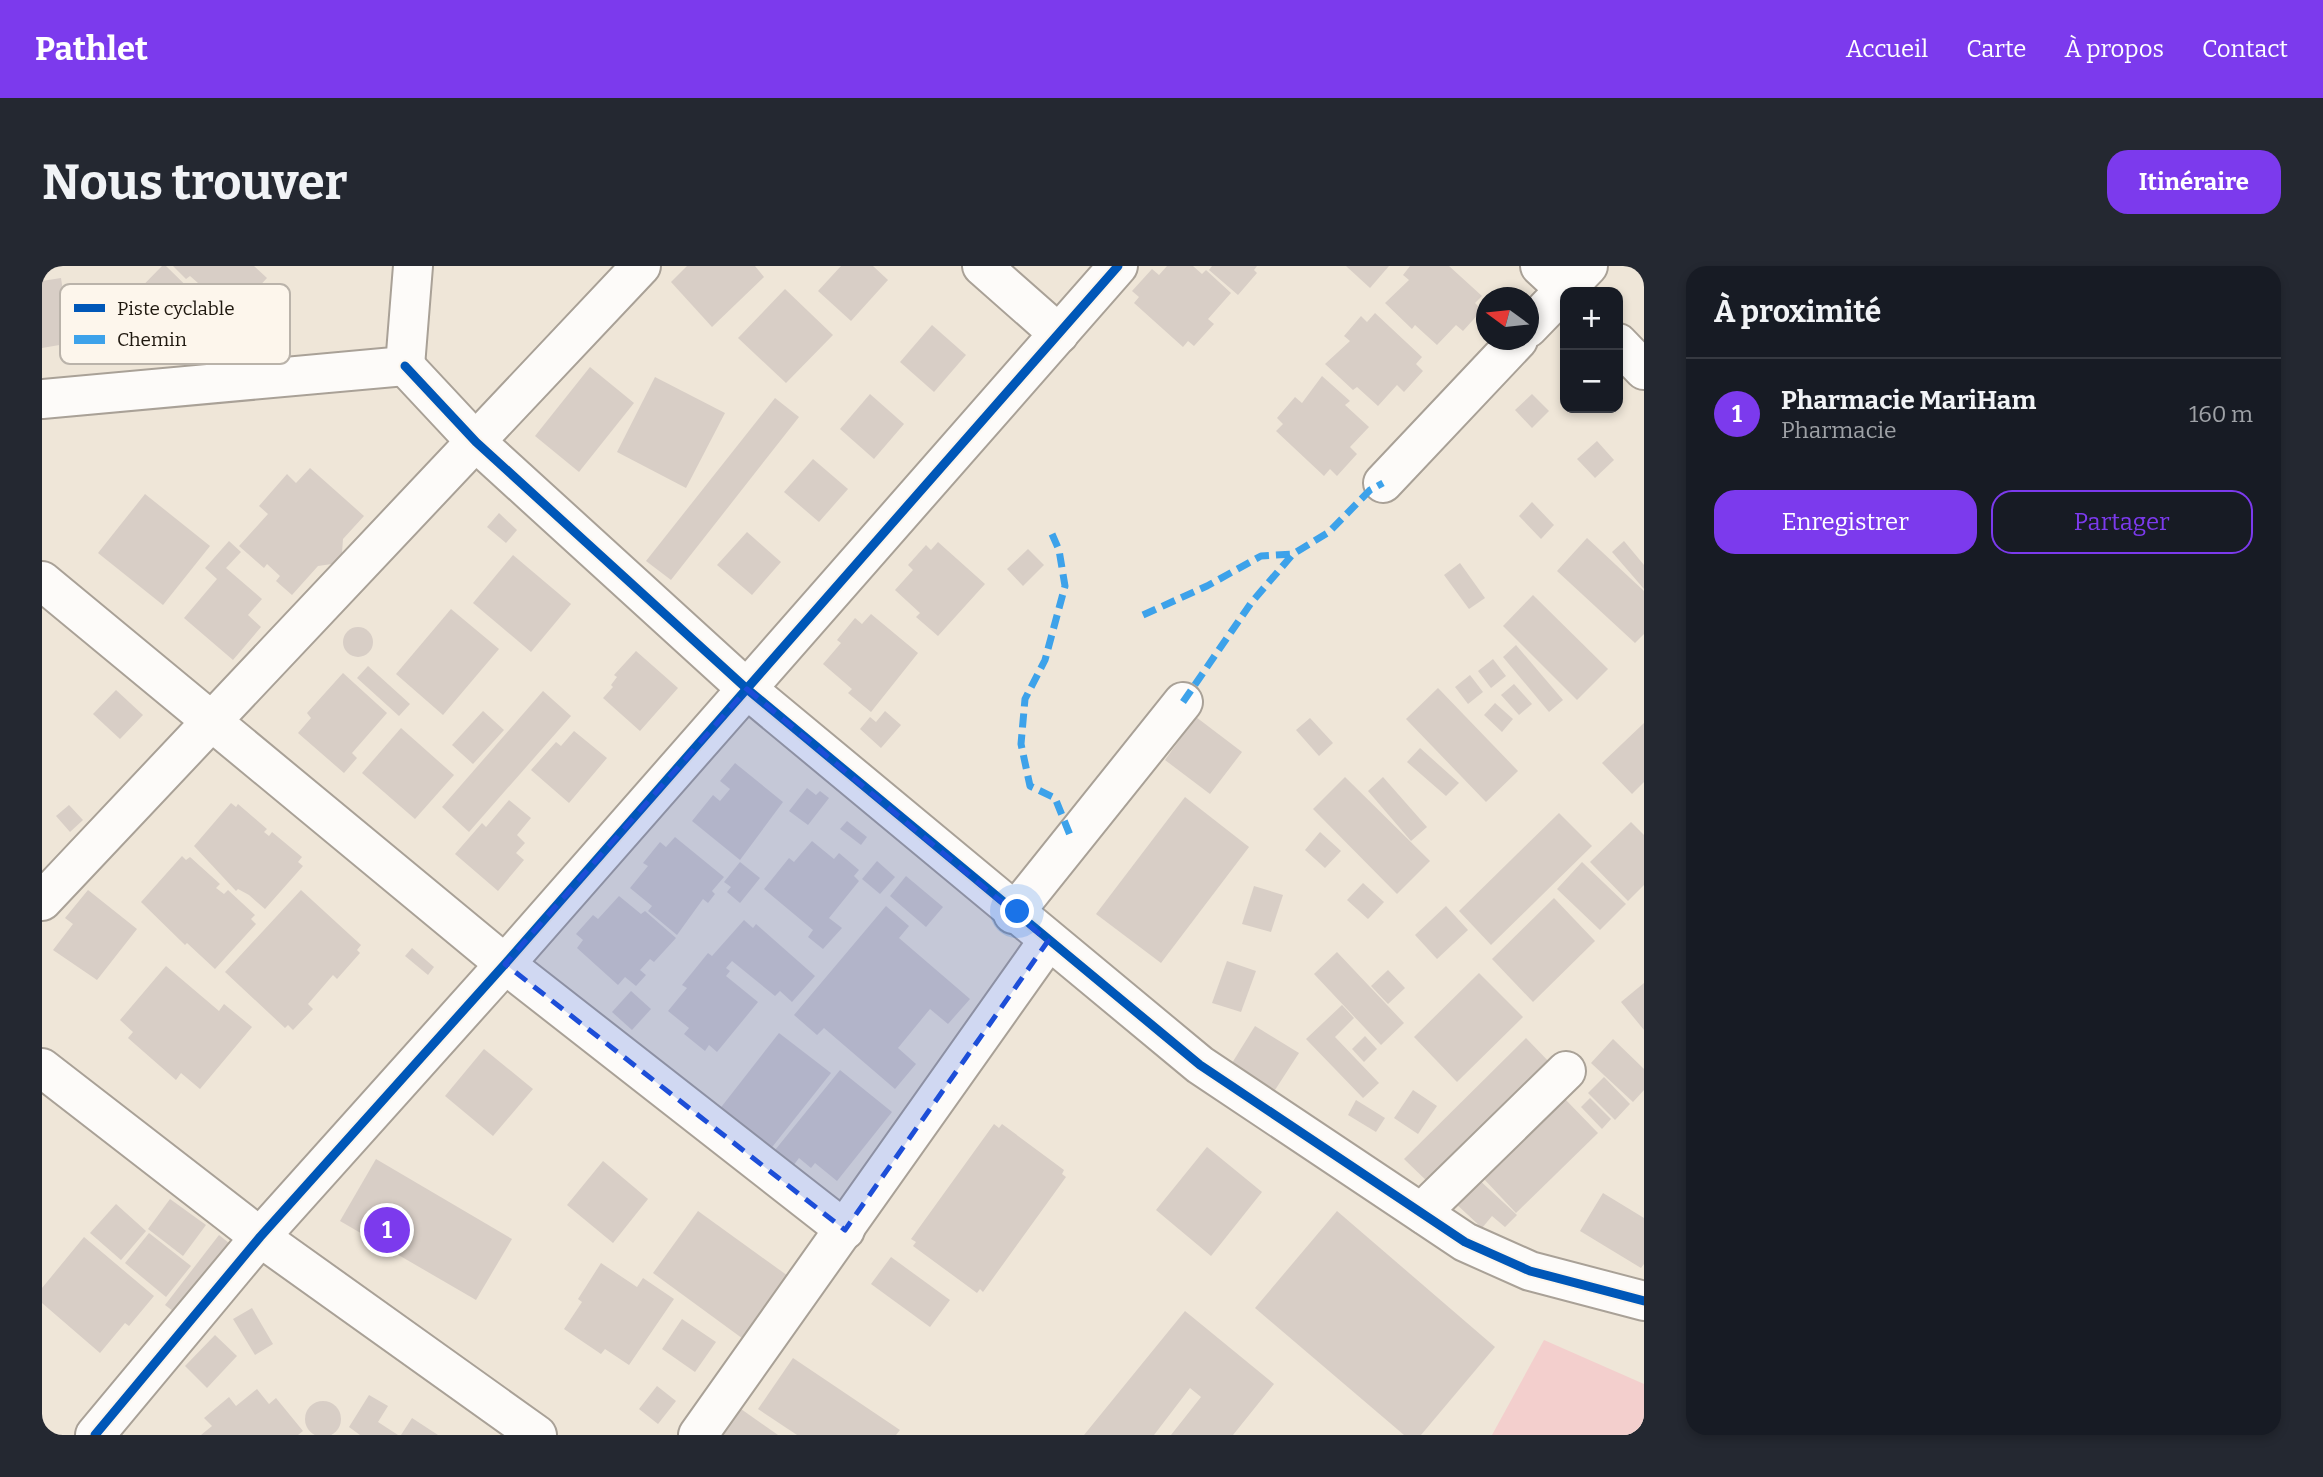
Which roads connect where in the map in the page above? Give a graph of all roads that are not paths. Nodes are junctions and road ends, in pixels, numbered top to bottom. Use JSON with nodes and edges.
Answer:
{"nodes":[{"id":1,"x":413,"y":266,"type":"edge"},
{"id":2,"x":641,"y":266,"type":"edge"},
{"id":3,"x":982,"y":266,"type":"edge"},
{"id":4,"x":1118,"y":266,"type":"edge"},
{"id":5,"x":1565,"y":278,"type":"edge"},
{"id":6,"x":1539,"y":313,"type":"edge"},
{"id":7,"x":1059,"y":334,"type":"junction"},
{"id":8,"x":1623,"y":348,"type":"edge"},
{"id":9,"x":1509,"y":350,"type":"edge"},
{"id":10,"x":405,"y":366,"type":"junction"},
{"id":11,"x":1644,"y":370,"type":"edge"},
{"id":12,"x":42,"y":399,"type":"edge"},
{"id":13,"x":476,"y":442,"type":"junction"},
{"id":14,"x":1383,"y":483,"type":"dead end"},
{"id":15,"x":42,"y":581,"type":"edge"},
{"id":16,"x":747,"y":689,"type":"junction"},
{"id":17,"x":1183,"y":702,"type":"dead end"},
{"id":18,"x":214,"y":722,"type":"junction"},
{"id":19,"x":42,"y":901,"type":"edge"},
{"id":20,"x":1013,"y":914,"type":"junction"},
{"id":21,"x":1048,"y":941,"type":"junction"},
{"id":22,"x":505,"y":964,"type":"junction"},
{"id":23,"x":1566,"y":1071,"type":"dead end"},
{"id":24,"x":46,"y":1079,"type":"edge"},
{"id":25,"x":1425,"y":1215,"type":"junction"},
{"id":26,"x":845,"y":1230,"type":"junction"},
{"id":27,"x":260,"y":1237,"type":"junction"},
{"id":28,"x":1644,"y":1301,"type":"edge"},
{"id":29,"x":95,"y":1435,"type":"edge"},
{"id":30,"x":537,"y":1435,"type":"edge"},
{"id":31,"x":698,"y":1435,"type":"edge"}],
"edges":[{"from":1,"to":10,"type":"street"},
{"from":2,"to":13,"type":"street"},
{"from":3,"to":7,"type":"street"},
{"from":4,"to":7,"type":"street"},
{"from":5,"to":6,"type":"street"},
{"from":7,"to":16,"type":"street"},
{"from":8,"to":11,"type":"street"},
{"from":9,"to":14,"type":"street"},
{"from":10,"to":12,"type":"street"},
{"from":10,"to":13,"type":"street"},
{"from":13,"to":16,"type":"street"},
{"from":13,"to":18,"type":"street"},
{"from":15,"to":18,"type":"street"},
{"from":16,"to":20,"type":"street"},
{"from":16,"to":22,"type":"street"},
{"from":17,"to":20,"type":"street"},
{"from":18,"to":19,"type":"street"},
{"from":18,"to":22,"type":"street"},
{"from":20,"to":21,"type":"street"},
{"from":21,"to":25,"type":"street"},
{"from":21,"to":26,"type":"street"},
{"from":22,"to":26,"type":"street"},
{"from":22,"to":27,"type":"street"},
{"from":23,"to":25,"type":"street"},
{"from":24,"to":27,"type":"street"},
{"from":25,"to":28,"type":"street"},
{"from":26,"to":31,"type":"street"},
{"from":27,"to":29,"type":"street"},
{"from":27,"to":30,"type":"street"}]}
